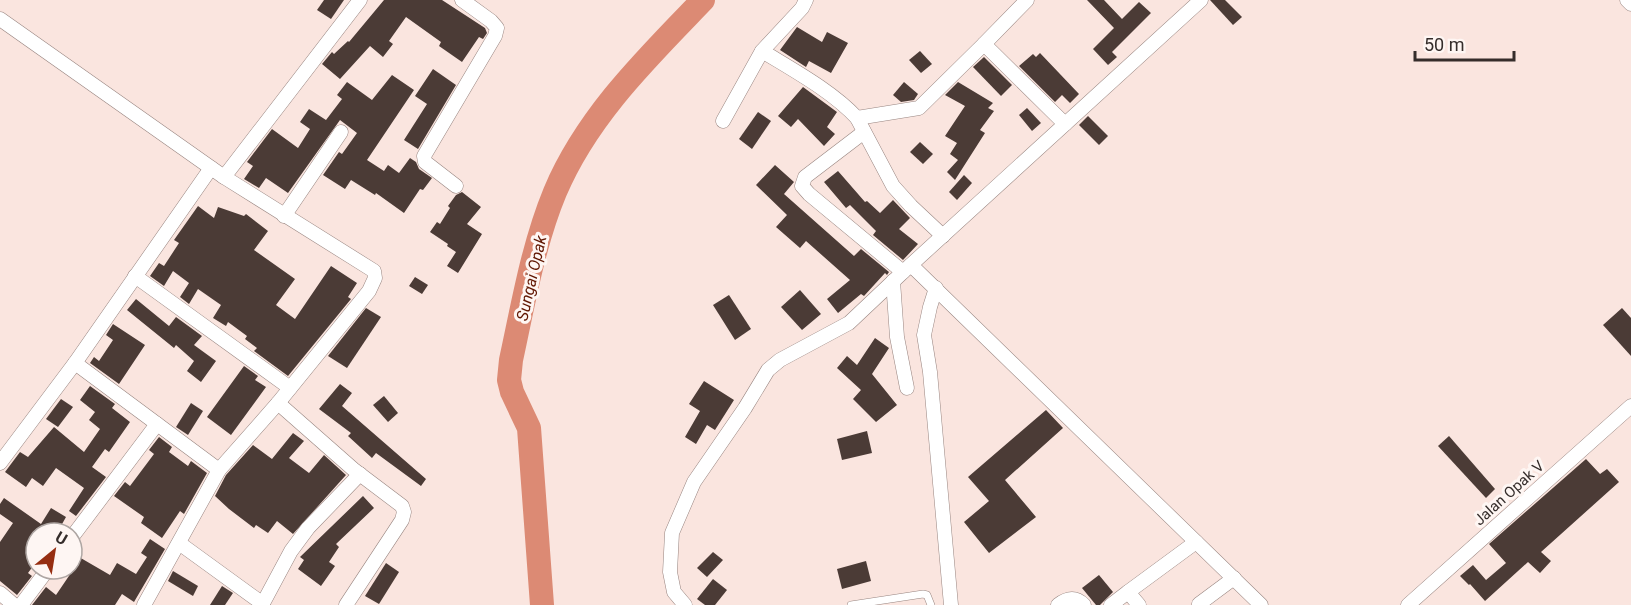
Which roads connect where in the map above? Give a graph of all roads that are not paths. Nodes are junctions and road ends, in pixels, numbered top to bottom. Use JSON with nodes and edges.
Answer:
{"nodes":[{"id":1,"x":360,"y":0,"type":"edge"},
{"id":2,"x":462,"y":0,"type":"edge"},
{"id":3,"x":806,"y":0,"type":"edge"},
{"id":4,"x":1027,"y":0,"type":"edge"},
{"id":5,"x":1201,"y":0,"type":"edge"},
{"id":6,"x":1627,"y":0,"type":"edge"},
{"id":7,"x":1631,"y":4,"type":"edge"},
{"id":8,"x":0,"y":19,"type":"edge"},
{"id":9,"x":984,"y":44,"type":"junction"},
{"id":10,"x":765,"y":53,"type":"junction"},
{"id":11,"x":857,"y":118,"type":"junction"},
{"id":12,"x":723,"y":121,"type":"dead end"},
{"id":13,"x":1065,"y":124,"type":"junction"},
{"id":14,"x":341,"y":132,"type":"dead end"},
{"id":15,"x":864,"y":132,"type":"junction"},
{"id":16,"x":211,"y":168,"type":"junction"},
{"id":17,"x":224,"y":177,"type":"junction"},
{"id":18,"x":456,"y":186,"type":"dead end"},
{"id":19,"x":284,"y":216,"type":"junction"},
{"id":20,"x":943,"y":236,"type":"junction"},
{"id":21,"x":903,"y":273,"type":"junction"},
{"id":22,"x":135,"y":276,"type":"junction"},
{"id":23,"x":936,"y":288,"type":"junction"},
{"id":24,"x":75,"y":363,"type":"junction"},
{"id":25,"x":290,"y":388,"type":"junction"},
{"id":26,"x":907,"y":388,"type":"dead end"},
{"id":27,"x":278,"y":403,"type":"junction"},
{"id":28,"x":1631,"y":406,"type":"edge"},
{"id":29,"x":157,"y":424,"type":"junction"},
{"id":30,"x":0,"y":463,"type":"edge"},
{"id":31,"x":219,"y":470,"type":"junction"},
{"id":32,"x":360,"y":474,"type":"junction"},
{"id":33,"x":84,"y":521,"type":"edge"},
{"id":34,"x":1196,"y":542,"type":"junction"},
{"id":35,"x":179,"y":543,"type":"junction"},
{"id":36,"x":1234,"y":578,"type":"junction"},
{"id":37,"x":39,"y":581,"type":"edge"},
{"id":38,"x":1128,"y":592,"type":"junction"},
{"id":39,"x":0,"y":593,"type":"edge"},
{"id":40,"x":262,"y":604,"type":"edge"},
{"id":41,"x":1199,"y":604,"type":"edge"},
{"id":42,"x":15,"y":605,"type":"edge"},
{"id":43,"x":21,"y":605,"type":"edge"},
{"id":44,"x":144,"y":605,"type":"edge"},
{"id":45,"x":346,"y":605,"type":"edge"},
{"id":46,"x":685,"y":605,"type":"edge"},
{"id":47,"x":851,"y":605,"type":"edge"},
{"id":48,"x":931,"y":605,"type":"edge"},
{"id":49,"x":951,"y":605,"type":"edge"},
{"id":50,"x":1058,"y":605,"type":"edge"},
{"id":51,"x":1084,"y":605,"type":"edge"},
{"id":52,"x":1112,"y":605,"type":"edge"},
{"id":53,"x":1138,"y":605,"type":"edge"},
{"id":54,"x":1261,"y":605,"type":"edge"},
{"id":55,"x":1408,"y":605,"type":"edge"}],
"edges":[{"from":1,"to":17,"type":"street"},
{"from":2,"to":18,"type":"street"},
{"from":3,"to":10,"type":"street"},
{"from":4,"to":9,"type":"street"},
{"from":5,"to":13,"type":"street"},
{"from":6,"to":7,"type":"street"},
{"from":8,"to":16,"type":"street"},
{"from":9,"to":11,"type":"street"},
{"from":9,"to":13,"type":"street"},
{"from":10,"to":11,"type":"street"},
{"from":10,"to":12,"type":"street"},
{"from":11,"to":15,"type":"street"},
{"from":13,"to":20,"type":"street"},
{"from":14,"to":19,"type":"street"},
{"from":15,"to":20,"type":"street"},
{"from":15,"to":21,"type":"street"},
{"from":16,"to":17,"type":"street"},
{"from":16,"to":22,"type":"street"},
{"from":17,"to":19,"type":"street"},
{"from":19,"to":25,"type":"street"},
{"from":20,"to":21,"type":"street"},
{"from":21,"to":23,"type":"street"},
{"from":21,"to":26,"type":"street"},
{"from":21,"to":46,"type":"street"},
{"from":22,"to":24,"type":"street"},
{"from":22,"to":25,"type":"street"},
{"from":23,"to":34,"type":"street"},
{"from":23,"to":49,"type":"street"},
{"from":24,"to":29,"type":"street"},
{"from":24,"to":30,"type":"street"},
{"from":25,"to":27,"type":"street"},
{"from":27,"to":31,"type":"street"},
{"from":27,"to":32,"type":"street"},
{"from":28,"to":55,"type":"street","name":"Jalan Opak V"},
{"from":29,"to":31,"type":"street"},
{"from":29,"to":33,"type":"street"},
{"from":31,"to":35,"type":"street"},
{"from":32,"to":40,"type":"street"},
{"from":32,"to":45,"type":"street"},
{"from":34,"to":36,"type":"street"},
{"from":34,"to":38,"type":"street"},
{"from":35,"to":40,"type":"street"},
{"from":35,"to":44,"type":"street"},
{"from":36,"to":41,"type":"street"},
{"from":36,"to":54,"type":"street"},
{"from":37,"to":43,"type":"street"},
{"from":38,"to":52,"type":"street"},
{"from":38,"to":53,"type":"street"},
{"from":39,"to":42,"type":"street"},
{"from":47,"to":48,"type":"lane"},
{"from":50,"to":51,"type":"street"}]}
